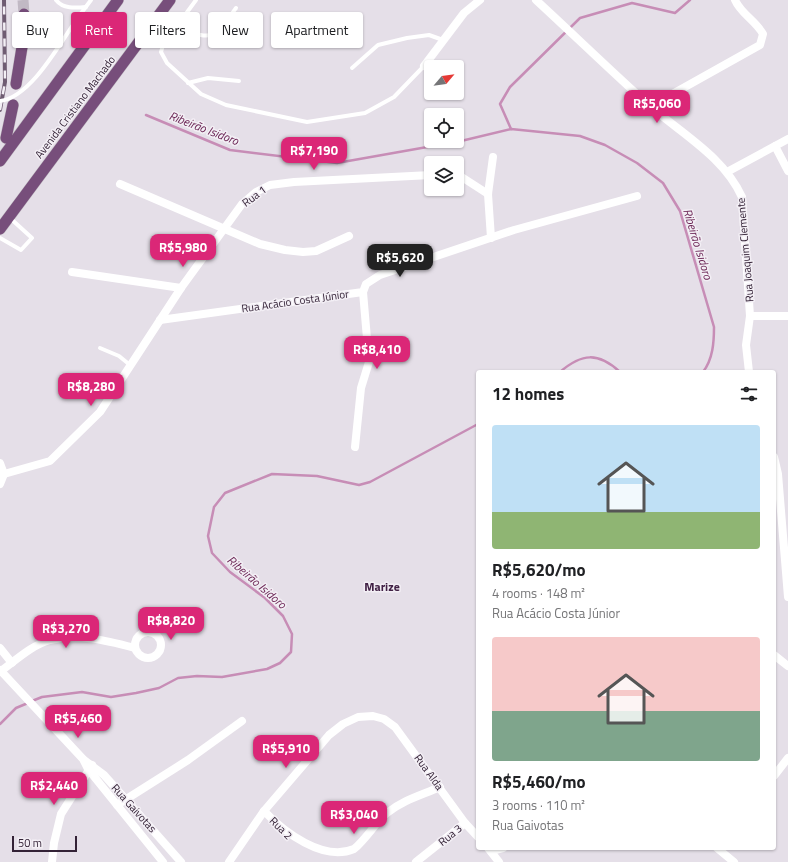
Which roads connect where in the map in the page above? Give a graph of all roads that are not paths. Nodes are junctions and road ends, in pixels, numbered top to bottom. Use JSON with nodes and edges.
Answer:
{"nodes":[{"id":1,"x":56,"y":0,"type":"edge"},
{"id":2,"x":118,"y":0,"type":"edge"},
{"id":3,"x":170,"y":0,"type":"edge"},
{"id":4,"x":196,"y":0,"type":"edge"},
{"id":5,"x":464,"y":0,"type":"edge"},
{"id":6,"x":480,"y":0,"type":"edge"},
{"id":7,"x":536,"y":0,"type":"edge"},
{"id":8,"x":735,"y":0,"type":"edge"},
{"id":9,"x":90,"y":1,"type":"edge"},
{"id":10,"x":472,"y":5,"type":"junction"},
{"id":11,"x":86,"y":6,"type":"junction"},
{"id":12,"x":236,"y":8,"type":"dead end"},
{"id":13,"x":187,"y":12,"type":"edge"},
{"id":14,"x":200,"y":34,"type":"edge"},
{"id":15,"x":444,"y":41,"type":"junction"},
{"id":16,"x":22,"y":48,"type":"edge"},
{"id":17,"x":162,"y":48,"type":"edge"},
{"id":18,"x":429,"y":60,"type":"edge"},
{"id":19,"x":424,"y":66,"type":"edge"},
{"id":20,"x":352,"y":68,"type":"dead end"},
{"id":21,"x":239,"y":81,"type":"dead end"},
{"id":22,"x":188,"y":83,"type":"junction"},
{"id":23,"x":16,"y":84,"type":"dead end"},
{"id":24,"x":0,"y":101,"type":"edge"},
{"id":25,"x":13,"y":105,"type":"dead end"},
{"id":26,"x":651,"y":106,"type":"junction"},
{"id":27,"x":6,"y":138,"type":"dead end"},
{"id":28,"x":788,"y":139,"type":"edge"},
{"id":29,"x":775,"y":146,"type":"junction"},
{"id":30,"x":494,"y":157,"type":"dead end"},
{"id":31,"x":0,"y":161,"type":"edge"},
{"id":32,"x":788,"y":170,"type":"edge"},
{"id":33,"x":727,"y":172,"type":"junction"},
{"id":34,"x":424,"y":175,"type":"edge"},
{"id":35,"x":464,"y":179,"type":"edge"},
{"id":36,"x":120,"y":184,"type":"dead end"},
{"id":37,"x":488,"y":194,"type":"junction"},
{"id":38,"x":637,"y":196,"type":"dead end"},
{"id":39,"x":9,"y":218,"type":"junction"},
{"id":40,"x":224,"y":228,"type":"junction"},
{"id":41,"x":0,"y":230,"type":"edge"},
{"id":42,"x":349,"y":236,"type":"dead end"},
{"id":43,"x":0,"y":238,"type":"edge"},
{"id":44,"x":491,"y":238,"type":"junction"},
{"id":45,"x":72,"y":272,"type":"dead end"},
{"id":46,"x":181,"y":288,"type":"junction"},
{"id":47,"x":363,"y":292,"type":"junction"},
{"id":48,"x":750,"y":316,"type":"junction"},
{"id":49,"x":788,"y":316,"type":"edge"},
{"id":50,"x":160,"y":320,"type":"junction"},
{"id":51,"x":100,"y":348,"type":"dead end"},
{"id":52,"x":130,"y":365,"type":"junction"},
{"id":53,"x":749,"y":370,"type":"edge"},
{"id":54,"x":355,"y":447,"type":"dead end"},
{"id":55,"x":0,"y":463,"type":"edge"},
{"id":56,"x":776,"y":466,"type":"edge"},
{"id":57,"x":4,"y":474,"type":"junction"},
{"id":58,"x":0,"y":484,"type":"edge"},
{"id":59,"x":788,"y":598,"type":"edge"},
{"id":60,"x":0,"y":648,"type":"edge"},
{"id":61,"x":135,"y":648,"type":"dead end"},
{"id":62,"x":776,"y":657,"type":"edge"},
{"id":63,"x":12,"y":663,"type":"junction"},
{"id":64,"x":788,"y":666,"type":"edge"},
{"id":65,"x":1,"y":671,"type":"edge"},
{"id":66,"x":242,"y":722,"type":"dead end"},
{"id":67,"x":788,"y":758,"type":"edge"},
{"id":68,"x":90,"y":767,"type":"junction"},
{"id":69,"x":776,"y":773,"type":"edge"},
{"id":70,"x":440,"y":788,"type":"junction"},
{"id":71,"x":127,"y":799,"type":"junction"},
{"id":72,"x":117,"y":805,"type":"junction"},
{"id":73,"x":264,"y":811,"type":"junction"},
{"id":74,"x":465,"y":823,"type":"junction"},
{"id":75,"x":476,"y":835,"type":"edge"},
{"id":76,"x":490,"y":850,"type":"edge"},
{"id":77,"x":719,"y":850,"type":"edge"},
{"id":78,"x":52,"y":862,"type":"edge"},
{"id":79,"x":163,"y":862,"type":"edge"},
{"id":80,"x":182,"y":862,"type":"edge"},
{"id":81,"x":229,"y":862,"type":"edge"},
{"id":82,"x":416,"y":862,"type":"edge"},
{"id":83,"x":499,"y":862,"type":"edge"},
{"id":84,"x":734,"y":862,"type":"edge"}],
"edges":[{"from":1,"to":11,"type":"lane"},
{"from":2,"to":31,"type":"highway"},
{"from":3,"to":39,"type":"highway","name":"Avenida Cristiano Machado"},
{"from":4,"to":13,"type":"lane"},
{"from":5,"to":10,"type":"street"},
{"from":6,"to":10,"type":"street"},
{"from":7,"to":26,"type":"street","name":"Rua Joaquim Clemente"},
{"from":8,"to":26,"type":"street"},
{"from":9,"to":11,"type":"lane"},
{"from":10,"to":15,"type":"street"},
{"from":11,"to":24,"type":"lane","bridge":true},
{"from":12,"to":14,"type":"lane"},
{"from":15,"to":18,"type":"street"},
{"from":15,"to":20,"type":"lane"},
{"from":16,"to":23,"type":"highway"},
{"from":17,"to":22,"type":"lane"},
{"from":19,"to":22,"type":"lane"},
{"from":21,"to":22,"type":"lane"},
{"from":25,"to":27,"type":"highway"},
{"from":26,"to":33,"type":"street","name":"Rua Joaquim Clemente"},
{"from":28,"to":29,"type":"street"},
{"from":29,"to":32,"type":"street"},
{"from":29,"to":33,"type":"street"},
{"from":30,"to":37,"type":"street"},
{"from":33,"to":48,"type":"street","name":"Rua Joaquim Clemente"},
{"from":34,"to":40,"type":"street","name":"Rua 1"},
{"from":35,"to":37,"type":"street"},
{"from":36,"to":40,"type":"street"},
{"from":37,"to":44,"type":"street"},
{"from":38,"to":44,"type":"street","name":"Rua Acácio Costa Júnior"},
{"from":39,"to":41,"type":"highway","name":"Avenida Cristiano Machado"},
{"from":39,"to":43,"type":"lane"},
{"from":40,"to":42,"type":"street"},
{"from":40,"to":46,"type":"street","name":"Rua 1"},
{"from":44,"to":47,"type":"street","name":"Rua Acácio Costa Júnior"},
{"from":45,"to":46,"type":"street"},
{"from":46,"to":50,"type":"street","name":"Rua 1"},
{"from":47,"to":50,"type":"street","name":"Rua Acácio Costa Júnior"},
{"from":47,"to":54,"type":"street"},
{"from":48,"to":49,"type":"street"},
{"from":48,"to":53,"type":"street","name":"Rua Joaquim Clemente"},
{"from":50,"to":52,"type":"street"},
{"from":51,"to":52,"type":"lane"},
{"from":52,"to":57,"type":"street"},
{"from":55,"to":57,"type":"street"},
{"from":56,"to":59,"type":"street"},
{"from":57,"to":58,"type":"street"},
{"from":60,"to":63,"type":"street"},
{"from":61,"to":63,"type":"street"},
{"from":62,"to":64,"type":"street"},
{"from":63,"to":65,"type":"street"},
{"from":65,"to":68,"type":"street","name":"Rua Gaivotas"},
{"from":66,"to":71,"type":"street"},
{"from":67,"to":69,"type":"street"},
{"from":68,"to":71,"type":"street","name":"Rua Gaivotas"},
{"from":68,"to":72,"type":"street","name":"Rua Gaivotas"},
{"from":68,"to":78,"type":"street"},
{"from":70,"to":73,"type":"street","name":"Rua 2"},
{"from":70,"to":73,"type":"street","name":"Rua Alda"},
{"from":70,"to":74,"type":"street","name":"Rua Alda"},
{"from":71,"to":72,"type":"street"},
{"from":71,"to":80,"type":"street","name":"Rua Gaivotas"},
{"from":72,"to":79,"type":"street","name":"Rua Gaivotas"},
{"from":73,"to":81,"type":"street"},
{"from":74,"to":75,"type":"street","name":"Rua Alda"},
{"from":74,"to":82,"type":"street","name":"Rua 3"},
{"from":76,"to":83,"type":"street"},
{"from":77,"to":84,"type":"street"}]}
